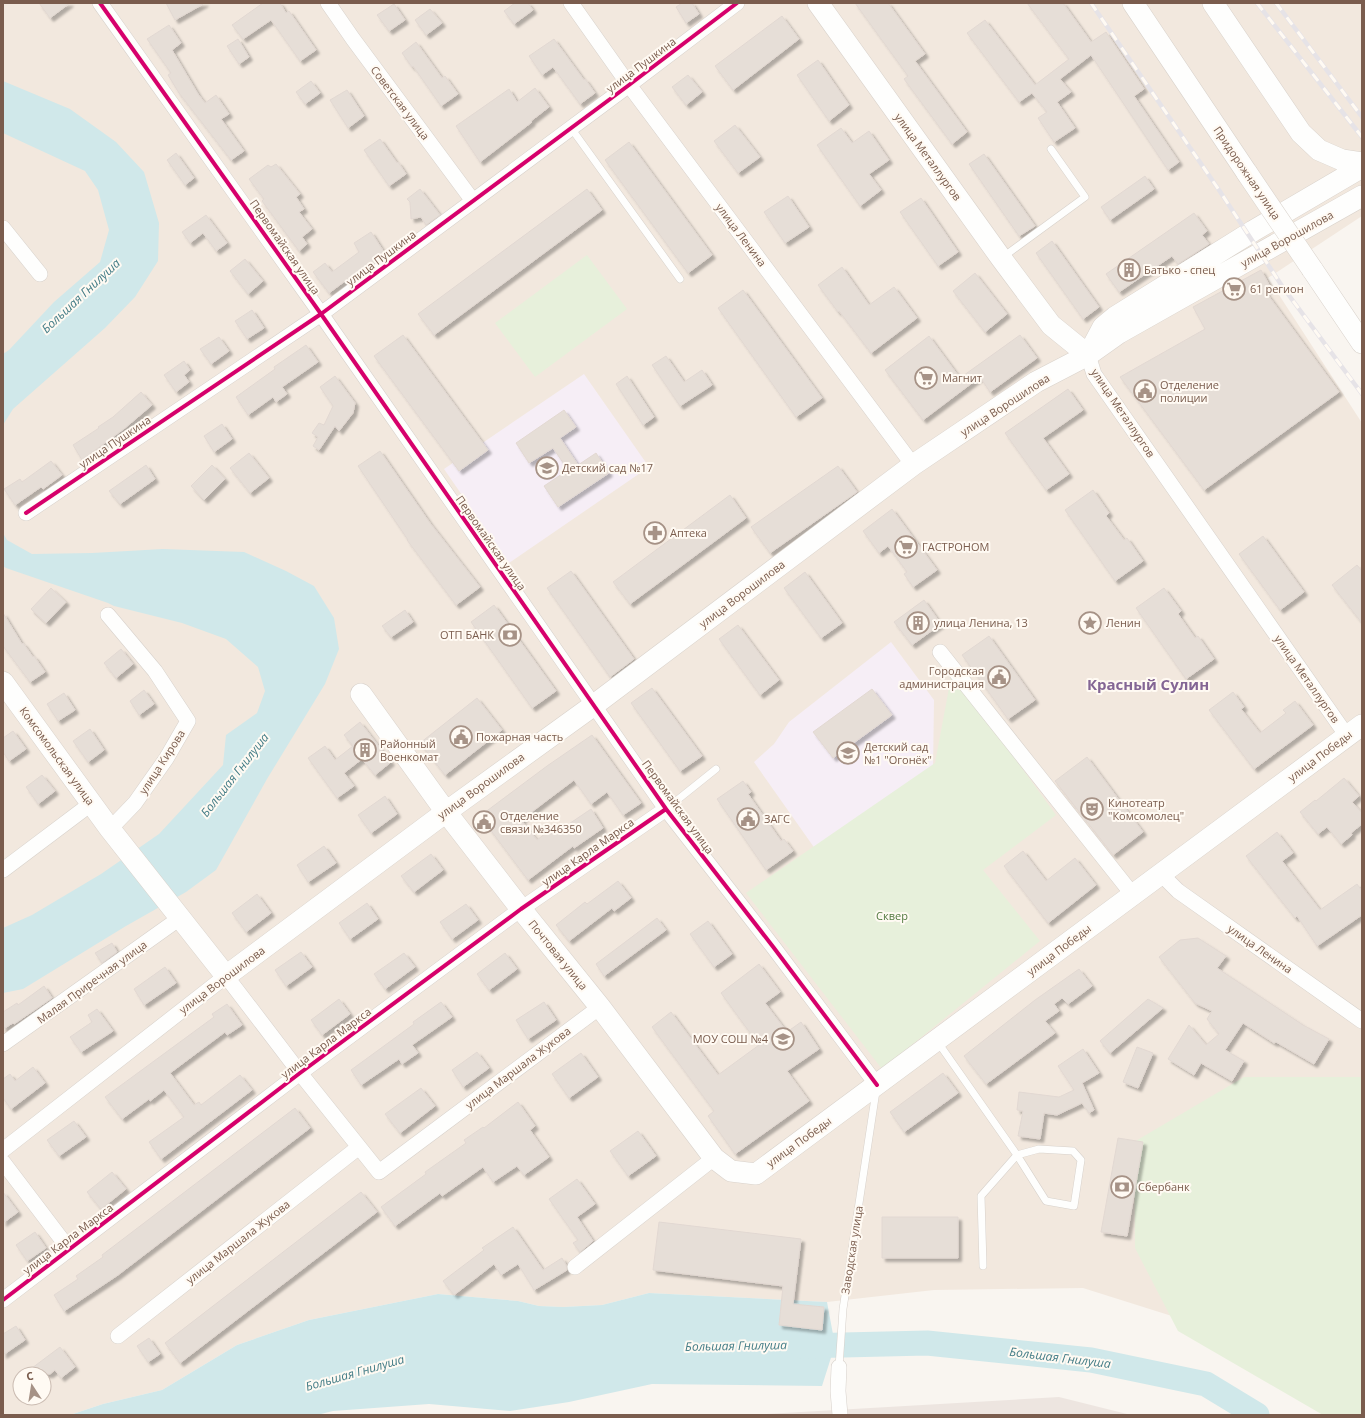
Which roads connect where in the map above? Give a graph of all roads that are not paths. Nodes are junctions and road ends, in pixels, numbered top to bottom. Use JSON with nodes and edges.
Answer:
{"nodes":[{"id":1,"x":100,"y":3,"type":"edge"},
{"id":2,"x":328,"y":3,"type":"edge"},
{"id":3,"x":571,"y":3,"type":"edge"},
{"id":4,"x":736,"y":3,"type":"edge"},
{"id":5,"x":818,"y":3,"type":"edge"},
{"id":6,"x":1133,"y":3,"type":"edge"},
{"id":7,"x":1213,"y":3,"type":"edge"},
{"id":8,"x":629,"y":85,"type":"junction"},
{"id":9,"x":572,"y":128,"type":"junction"},
{"id":10,"x":1051,"y":149,"type":"dead end"},
{"id":11,"x":1362,"y":163,"type":"edge"},
{"id":12,"x":1362,"y":167,"type":"edge"},
{"id":13,"x":1362,"y":196,"type":"edge"},
{"id":14,"x":473,"y":201,"type":"junction"},
{"id":15,"x":3,"y":228,"type":"edge"},
{"id":16,"x":1001,"y":258,"type":"junction"},
{"id":17,"x":40,"y":274,"type":"dead end"},
{"id":18,"x":680,"y":278,"type":"dead end"},
{"id":19,"x":321,"y":314,"type":"junction"},
{"id":20,"x":1362,"y":343,"type":"edge"},
{"id":21,"x":1088,"y":355,"type":"junction"},
{"id":22,"x":913,"y":465,"type":"junction"},
{"id":23,"x":26,"y":513,"type":"dead end"},
{"id":24,"x":108,"y":616,"type":"dead end"},
{"id":25,"x":940,"y":652,"type":"dead end"},
{"id":26,"x":3,"y":682,"type":"edge"},
{"id":27,"x":361,"y":694,"type":"dead end"},
{"id":28,"x":594,"y":705,"type":"junction"},
{"id":29,"x":1354,"y":730,"type":"edge"},
{"id":30,"x":716,"y":769,"type":"dead end"},
{"id":31,"x":92,"y":803,"type":"junction"},
{"id":32,"x":666,"y":809,"type":"junction"},
{"id":33,"x":446,"y":812,"type":"junction"},
{"id":34,"x":110,"y":829,"type":"junction"},
{"id":35,"x":3,"y":870,"type":"edge"},
{"id":36,"x":1162,"y":874,"type":"junction"},
{"id":37,"x":1133,"y":895,"type":"junction"},
{"id":38,"x":521,"y":909,"type":"junction"},
{"id":39,"x":175,"y":912,"type":"junction"},
{"id":40,"x":226,"y":976,"type":"junction"},
{"id":41,"x":600,"y":1007,"type":"junction"},
{"id":42,"x":1362,"y":1021,"type":"edge"},
{"id":43,"x":937,"y":1041,"type":"junction"},
{"id":44,"x":3,"y":1044,"type":"edge"},
{"id":45,"x":300,"y":1073,"type":"junction"},
{"id":46,"x":877,"y":1085,"type":"junction"},
{"id":47,"x":359,"y":1147,"type":"junction"},
{"id":48,"x":3,"y":1150,"type":"edge"},
{"id":49,"x":1017,"y":1155,"type":"junction"},
{"id":50,"x":714,"y":1158,"type":"junction"},
{"id":51,"x":3,"y":1162,"type":"edge"},
{"id":52,"x":756,"y":1174,"type":"joint"},
{"id":53,"x":70,"y":1249,"type":"junction"},
{"id":54,"x":983,"y":1266,"type":"dead end"},
{"id":55,"x":574,"y":1267,"type":"dead end"},
{"id":56,"x":3,"y":1300,"type":"edge"},
{"id":57,"x":118,"y":1336,"type":"dead end"},
{"id":58,"x":839,"y":1367,"type":"joint"},
{"id":59,"x":840,"y":1415,"type":"edge"}],
"edges":[{"from":1,"to":19,"type":"street","name":"Первомайская улица"},
{"from":2,"to":14,"type":"street","name":"Советская улица"},
{"from":3,"to":8,"type":"street","name":"улица Ленина"},
{"from":4,"to":8,"type":"street","name":"улица Пушкина"},
{"from":5,"to":16,"type":"main road","name":"улица Металлургов"},
{"from":6,"to":20,"type":"main road","name":"Придорожная улица","bridge":true},
{"from":7,"to":11,"type":"main road"},
{"from":8,"to":9,"type":"street","name":"улица Пушкина"},
{"from":8,"to":22,"type":"street","name":"улица Ленина"},
{"from":9,"to":14,"type":"street","name":"улица Пушкина"},
{"from":9,"to":18,"type":"lane"},
{"from":10,"to":16,"type":"lane"},
{"from":12,"to":21,"type":"main road","name":"улица Ворошилова"},
{"from":13,"to":21,"type":"main road","name":"улица Ворошилова"},
{"from":14,"to":19,"type":"street","name":"улица Пушкина"},
{"from":15,"to":17,"type":"street"},
{"from":16,"to":21,"type":"main road","name":"улица Металлургов"},
{"from":19,"to":23,"type":"street","name":"улица Пушкина"},
{"from":19,"to":28,"type":"street","name":"Первомайская улица"},
{"from":21,"to":22,"type":"main road","name":"улица Ворошилова"},
{"from":21,"to":29,"type":"street","name":"улица Металлургов"},
{"from":22,"to":28,"type":"main road","name":"улица Ворошилова"},
{"from":24,"to":34,"type":"street","name":"улица Кирова"},
{"from":25,"to":37,"type":"street"},
{"from":26,"to":31,"type":"main road","name":"Комсомольская улица"},
{"from":27,"to":33,"type":"main road","name":"Почтовая улица"},
{"from":28,"to":32,"type":"street","name":"Первомайская улица"},
{"from":28,"to":33,"type":"main road","name":"улица Ворошилова"},
{"from":29,"to":36,"type":"main road","name":"улица Победы"},
{"from":30,"to":32,"type":"lane"},
{"from":31,"to":34,"type":"main road","name":"Комсомольская улица"},
{"from":31,"to":35,"type":"street"},
{"from":32,"to":38,"type":"street","name":"улица Карла Маркса"},
{"from":32,"to":46,"type":"street","name":"Первомайская улица"},
{"from":33,"to":38,"type":"main road","name":"Почтовая улица"},
{"from":33,"to":40,"type":"main road","name":"улица Ворошилова"},
{"from":34,"to":39,"type":"main road","name":"Комсомольская улица"},
{"from":36,"to":37,"type":"main road","name":"улица Победы"},
{"from":36,"to":42,"type":"street","name":"улица Ленина"},
{"from":37,"to":43,"type":"main road","name":"улица Победы"},
{"from":38,"to":41,"type":"main road","name":"Почтовая улица"},
{"from":38,"to":45,"type":"street","name":"улица Карла Маркса"},
{"from":39,"to":40,"type":"main road"},
{"from":39,"to":44,"type":"street","name":"Малая Приречная улица"},
{"from":40,"to":45,"type":"street"},
{"from":40,"to":48,"type":"street","name":"улица Ворошилова"},
{"from":41,"to":47,"type":"street","name":"улица Маршала Жукова"},
{"from":41,"to":50,"type":"main road","name":"Почтовая улица"},
{"from":43,"to":46,"type":"main road","name":"улица Победы"},
{"from":43,"to":49,"type":"lane"},
{"from":45,"to":47,"type":"street"},
{"from":45,"to":53,"type":"street","name":"улица Карла Маркса"},
{"from":46,"to":52,"type":"main road","name":"улица Победы"},
{"from":46,"to":58,"type":"lane","name":"Заводская улица"},
{"from":47,"to":57,"type":"street","name":"улица Маршала Жукова"},
{"from":49,"to":49,"type":"lane"},
{"from":49,"to":54,"type":"lane"},
{"from":50,"to":52,"type":"main road","name":"Почтовая улица"},
{"from":50,"to":55,"type":"street"},
{"from":51,"to":53,"type":"street"},
{"from":53,"to":56,"type":"street","name":"улица Карла Маркса"},
{"from":58,"to":59,"type":"street","name":"Заводская улица"}]}
